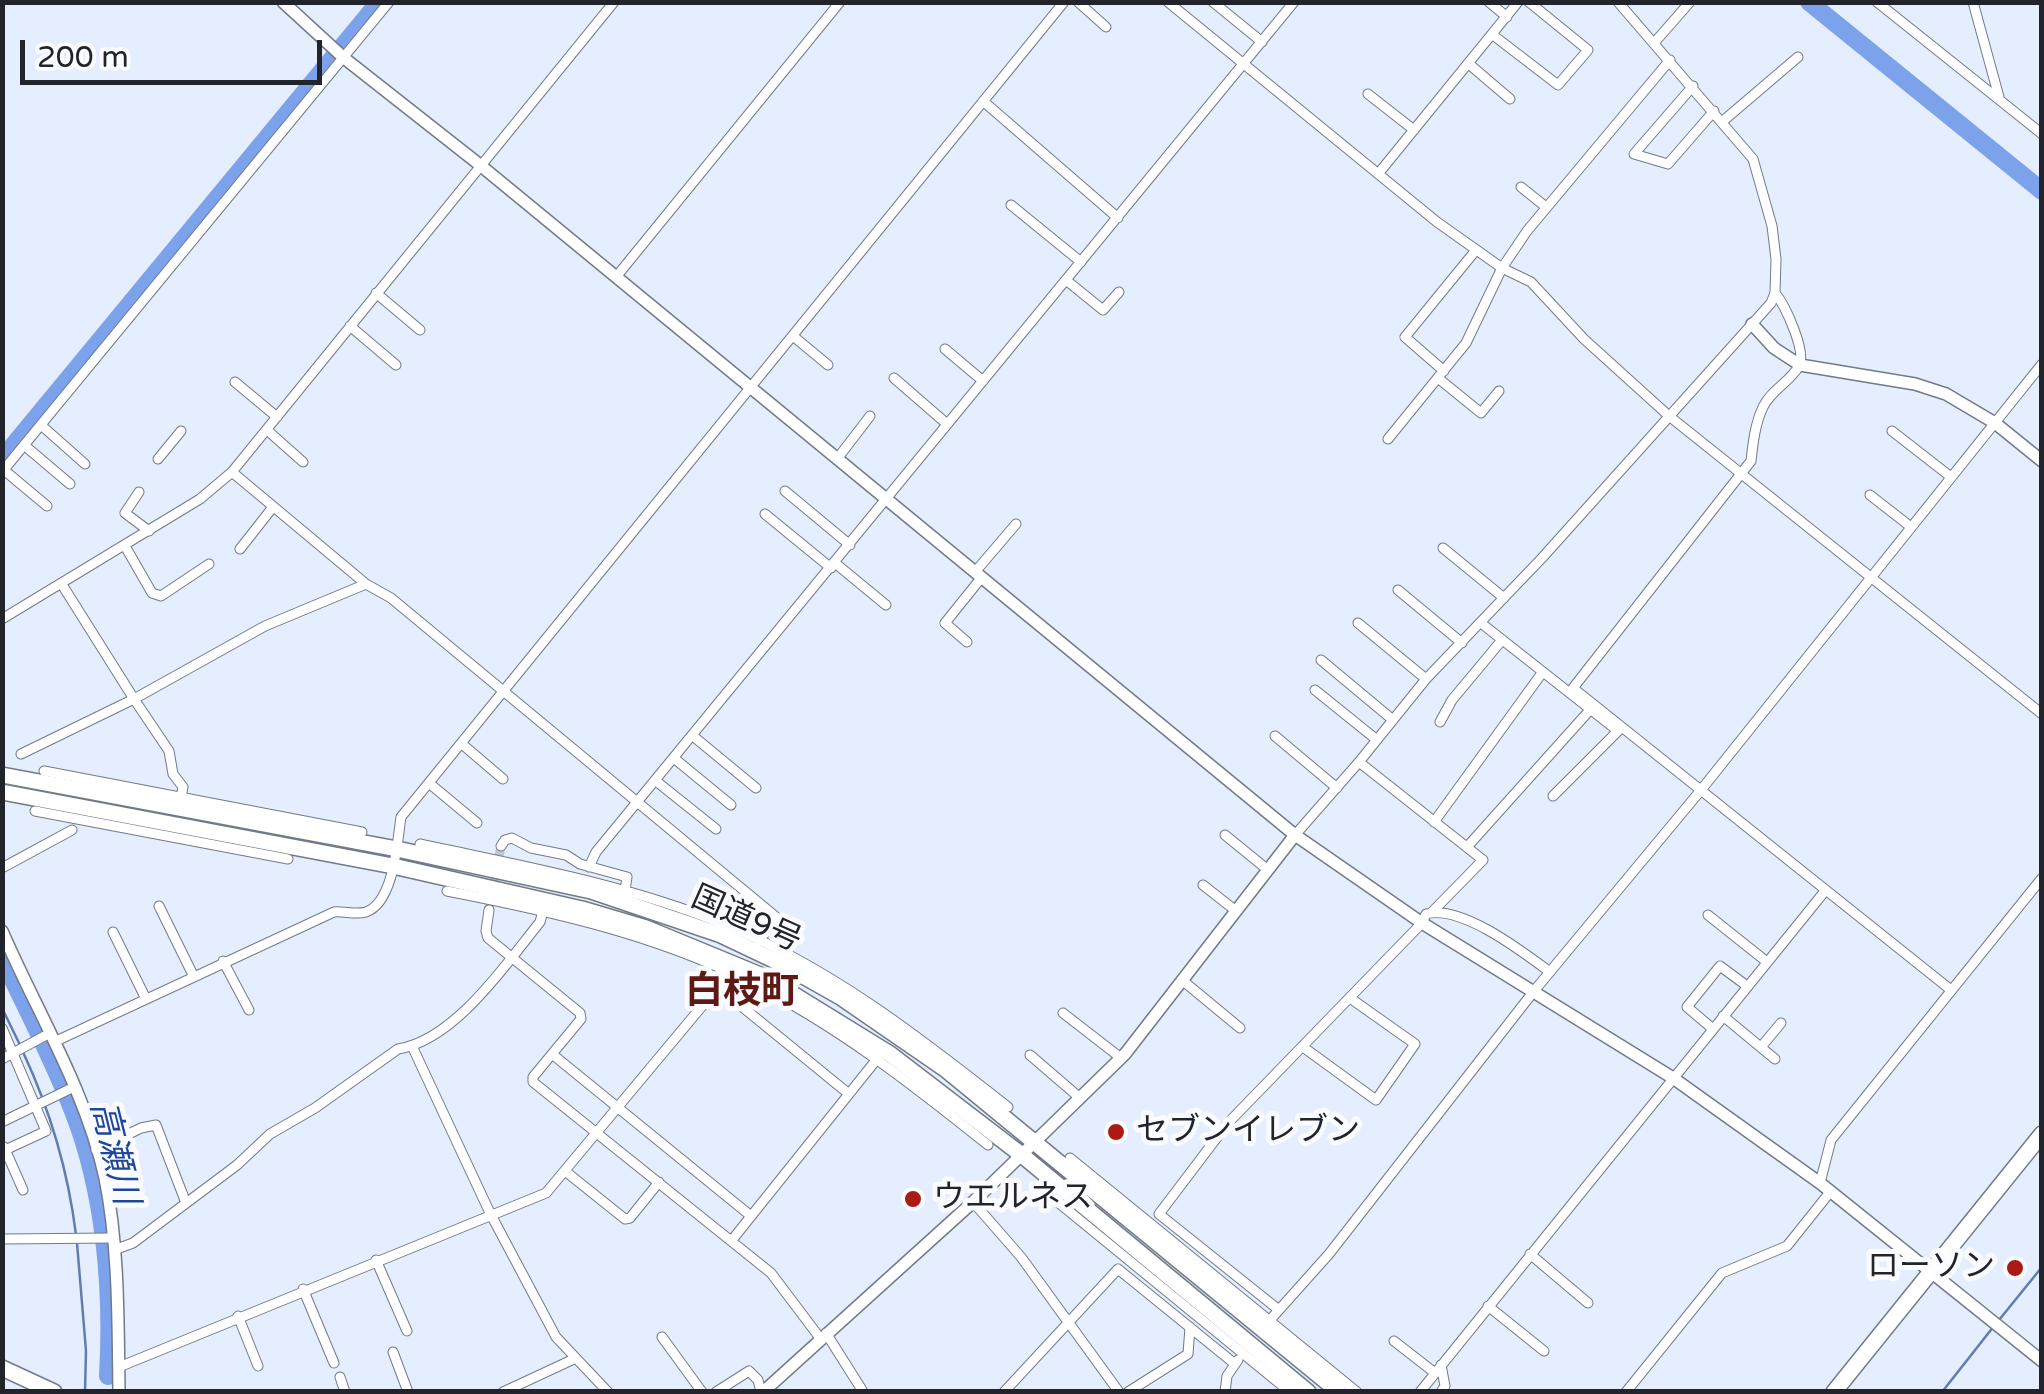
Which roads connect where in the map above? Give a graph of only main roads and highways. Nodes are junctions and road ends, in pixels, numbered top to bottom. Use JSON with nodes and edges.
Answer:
{"nodes":[{"id":1,"x":2,"y":775,"type":"edge"},
{"id":2,"x":2,"y":792,"type":"edge"},
{"id":3,"x":2042,"y":1134,"type":"edge"},
{"id":4,"x":2,"y":1368,"type":"edge"},
{"id":5,"x":54,"y":1392,"type":"edge"},
{"id":6,"x":1308,"y":1392,"type":"edge"},
{"id":7,"x":1339,"y":1392,"type":"edge"},
{"id":8,"x":1834,"y":1392,"type":"edge"}],
"edges":[{"from":1,"to":7,"type":"main road","name":"国道9号"},
{"from":2,"to":6,"type":"main road","name":"国道9号"},
{"from":3,"to":8,"type":"main road"},
{"from":4,"to":5,"type":"main road"}]}
